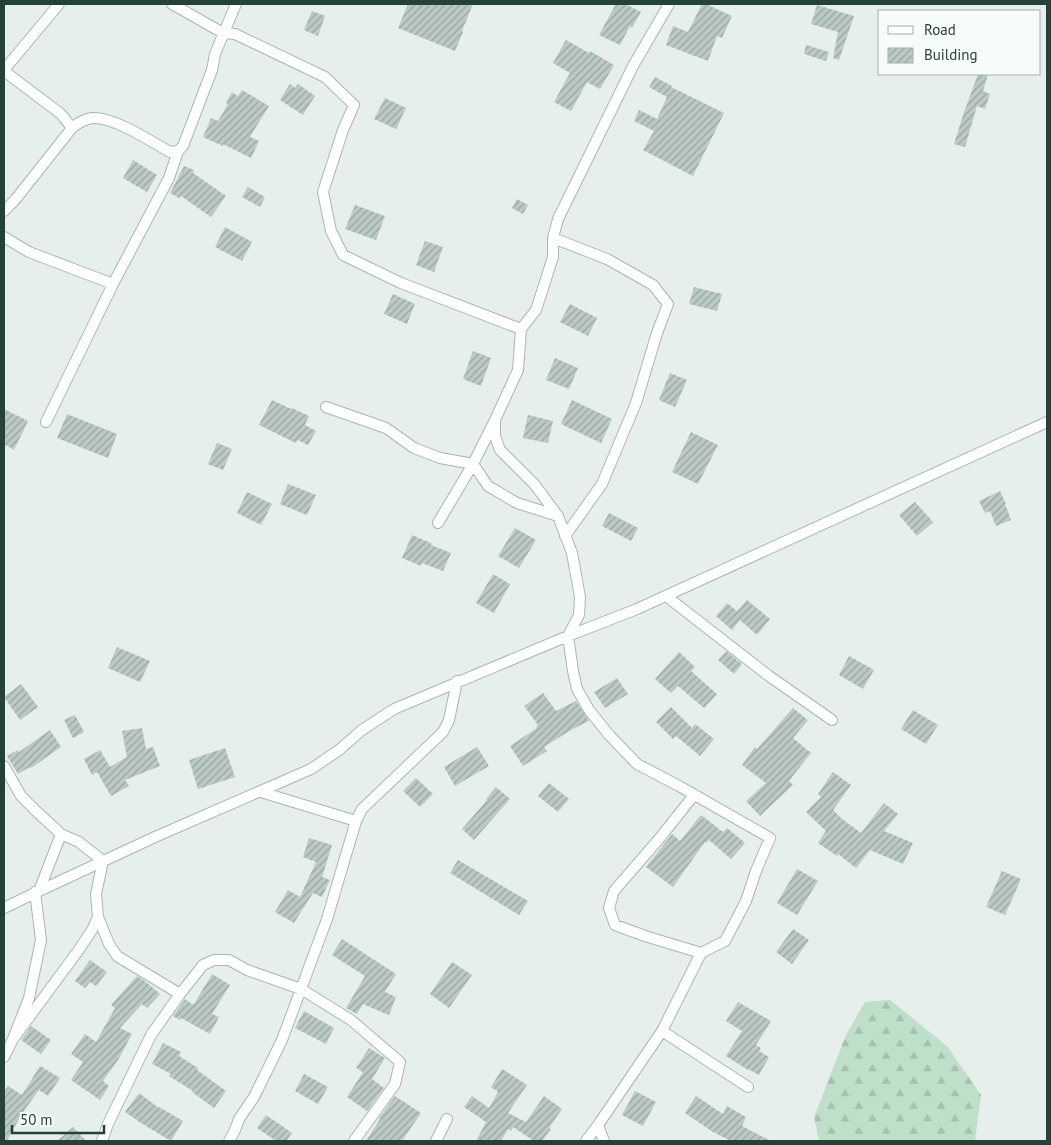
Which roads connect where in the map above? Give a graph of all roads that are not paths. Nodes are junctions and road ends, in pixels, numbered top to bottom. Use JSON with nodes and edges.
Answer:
{"nodes":[{"id":1,"x":59,"y":4,"type":"edge"},
{"id":2,"x":172,"y":4,"type":"edge"},
{"id":3,"x":236,"y":4,"type":"edge"},
{"id":4,"x":669,"y":4,"type":"edge"},
{"id":5,"x":223,"y":33,"type":"junction"},
{"id":6,"x":4,"y":70,"type":"edge"},
{"id":7,"x":72,"y":128,"type":"junction"},
{"id":8,"x":178,"y":152,"type":"junction"},
{"id":9,"x":4,"y":211,"type":"edge"},
{"id":10,"x":4,"y":237,"type":"edge"},
{"id":11,"x":553,"y":238,"type":"junction"},
{"id":12,"x":113,"y":284,"type":"junction"},
{"id":13,"x":521,"y":329,"type":"junction"},
{"id":14,"x":326,"y":408,"type":"dead end"},
{"id":15,"x":495,"y":420,"type":"junction"},
{"id":16,"x":46,"y":422,"type":"dead end"},
{"id":17,"x":1047,"y":422,"type":"edge"},
{"id":18,"x":473,"y":464,"type":"junction"},
{"id":19,"x":558,"y":516,"type":"junction"},
{"id":20,"x":438,"y":524,"type":"dead end"},
{"id":21,"x":565,"y":536,"type":"junction"},
{"id":22,"x":666,"y":596,"type":"junction"},
{"id":23,"x":568,"y":636,"type":"junction"},
{"id":24,"x":457,"y":681,"type":"junction"},
{"id":25,"x":832,"y":720,"type":"dead end"},
{"id":26,"x":4,"y":766,"type":"edge"},
{"id":27,"x":262,"y":792,"type":"junction"},
{"id":28,"x":694,"y":795,"type":"junction"},
{"id":29,"x":356,"y":821,"type":"junction"},
{"id":30,"x":61,"y":834,"type":"junction"},
{"id":31,"x":102,"y":861,"type":"junction"},
{"id":32,"x":37,"y":891,"type":"junction"},
{"id":33,"x":4,"y":908,"type":"edge"},
{"id":34,"x":98,"y":917,"type":"junction"},
{"id":35,"x":701,"y":953,"type":"junction"},
{"id":36,"x":301,"y":989,"type":"junction"},
{"id":37,"x":180,"y":994,"type":"junction"},
{"id":38,"x":662,"y":1031,"type":"junction"},
{"id":39,"x":13,"y":1039,"type":"junction"},
{"id":40,"x":4,"y":1057,"type":"edge"},
{"id":41,"x":748,"y":1087,"type":"dead end"},
{"id":42,"x":447,"y":1119,"type":"dead end"},
{"id":43,"x":598,"y":1125,"type":"junction"},
{"id":44,"x":102,"y":1141,"type":"edge"},
{"id":45,"x":229,"y":1141,"type":"edge"},
{"id":46,"x":354,"y":1141,"type":"edge"},
{"id":47,"x":436,"y":1141,"type":"edge"},
{"id":48,"x":586,"y":1141,"type":"edge"},
{"id":49,"x":604,"y":1141,"type":"edge"}],
"edges":[{"from":1,"to":6,"type":"street"},
{"from":2,"to":5,"type":"street"},
{"from":3,"to":5,"type":"street"},
{"from":4,"to":11,"type":"street"},
{"from":5,"to":8,"type":"street"},
{"from":5,"to":13,"type":"street"},
{"from":6,"to":7,"type":"street"},
{"from":7,"to":8,"type":"street"},
{"from":7,"to":9,"type":"street"},
{"from":8,"to":12,"type":"street"},
{"from":10,"to":12,"type":"street"},
{"from":11,"to":13,"type":"street"},
{"from":11,"to":21,"type":"street"},
{"from":12,"to":16,"type":"street"},
{"from":13,"to":15,"type":"street"},
{"from":14,"to":18,"type":"street"},
{"from":15,"to":18,"type":"street"},
{"from":15,"to":19,"type":"street"},
{"from":17,"to":22,"type":"street"},
{"from":18,"to":19,"type":"street"},
{"from":18,"to":20,"type":"street"},
{"from":19,"to":21,"type":"street"},
{"from":21,"to":23,"type":"street"},
{"from":22,"to":23,"type":"street"},
{"from":22,"to":25,"type":"street"},
{"from":23,"to":24,"type":"street"},
{"from":23,"to":28,"type":"street"},
{"from":24,"to":27,"type":"street"},
{"from":24,"to":29,"type":"street"},
{"from":26,"to":30,"type":"street"},
{"from":27,"to":29,"type":"street"},
{"from":27,"to":31,"type":"street"},
{"from":28,"to":35,"type":"street"},
{"from":28,"to":35,"type":"street"},
{"from":29,"to":36,"type":"street"},
{"from":30,"to":31,"type":"street"},
{"from":30,"to":32,"type":"street"},
{"from":31,"to":32,"type":"street"},
{"from":31,"to":34,"type":"street"},
{"from":32,"to":33,"type":"street"},
{"from":32,"to":39,"type":"street"},
{"from":34,"to":37,"type":"street"},
{"from":34,"to":39,"type":"street"},
{"from":35,"to":38,"type":"street"},
{"from":36,"to":37,"type":"street"},
{"from":36,"to":45,"type":"street"},
{"from":36,"to":46,"type":"street"},
{"from":37,"to":44,"type":"street"},
{"from":38,"to":41,"type":"street"},
{"from":38,"to":43,"type":"street"},
{"from":39,"to":40,"type":"street"},
{"from":42,"to":47,"type":"street"},
{"from":43,"to":48,"type":"street"},
{"from":43,"to":49,"type":"street"}]}
